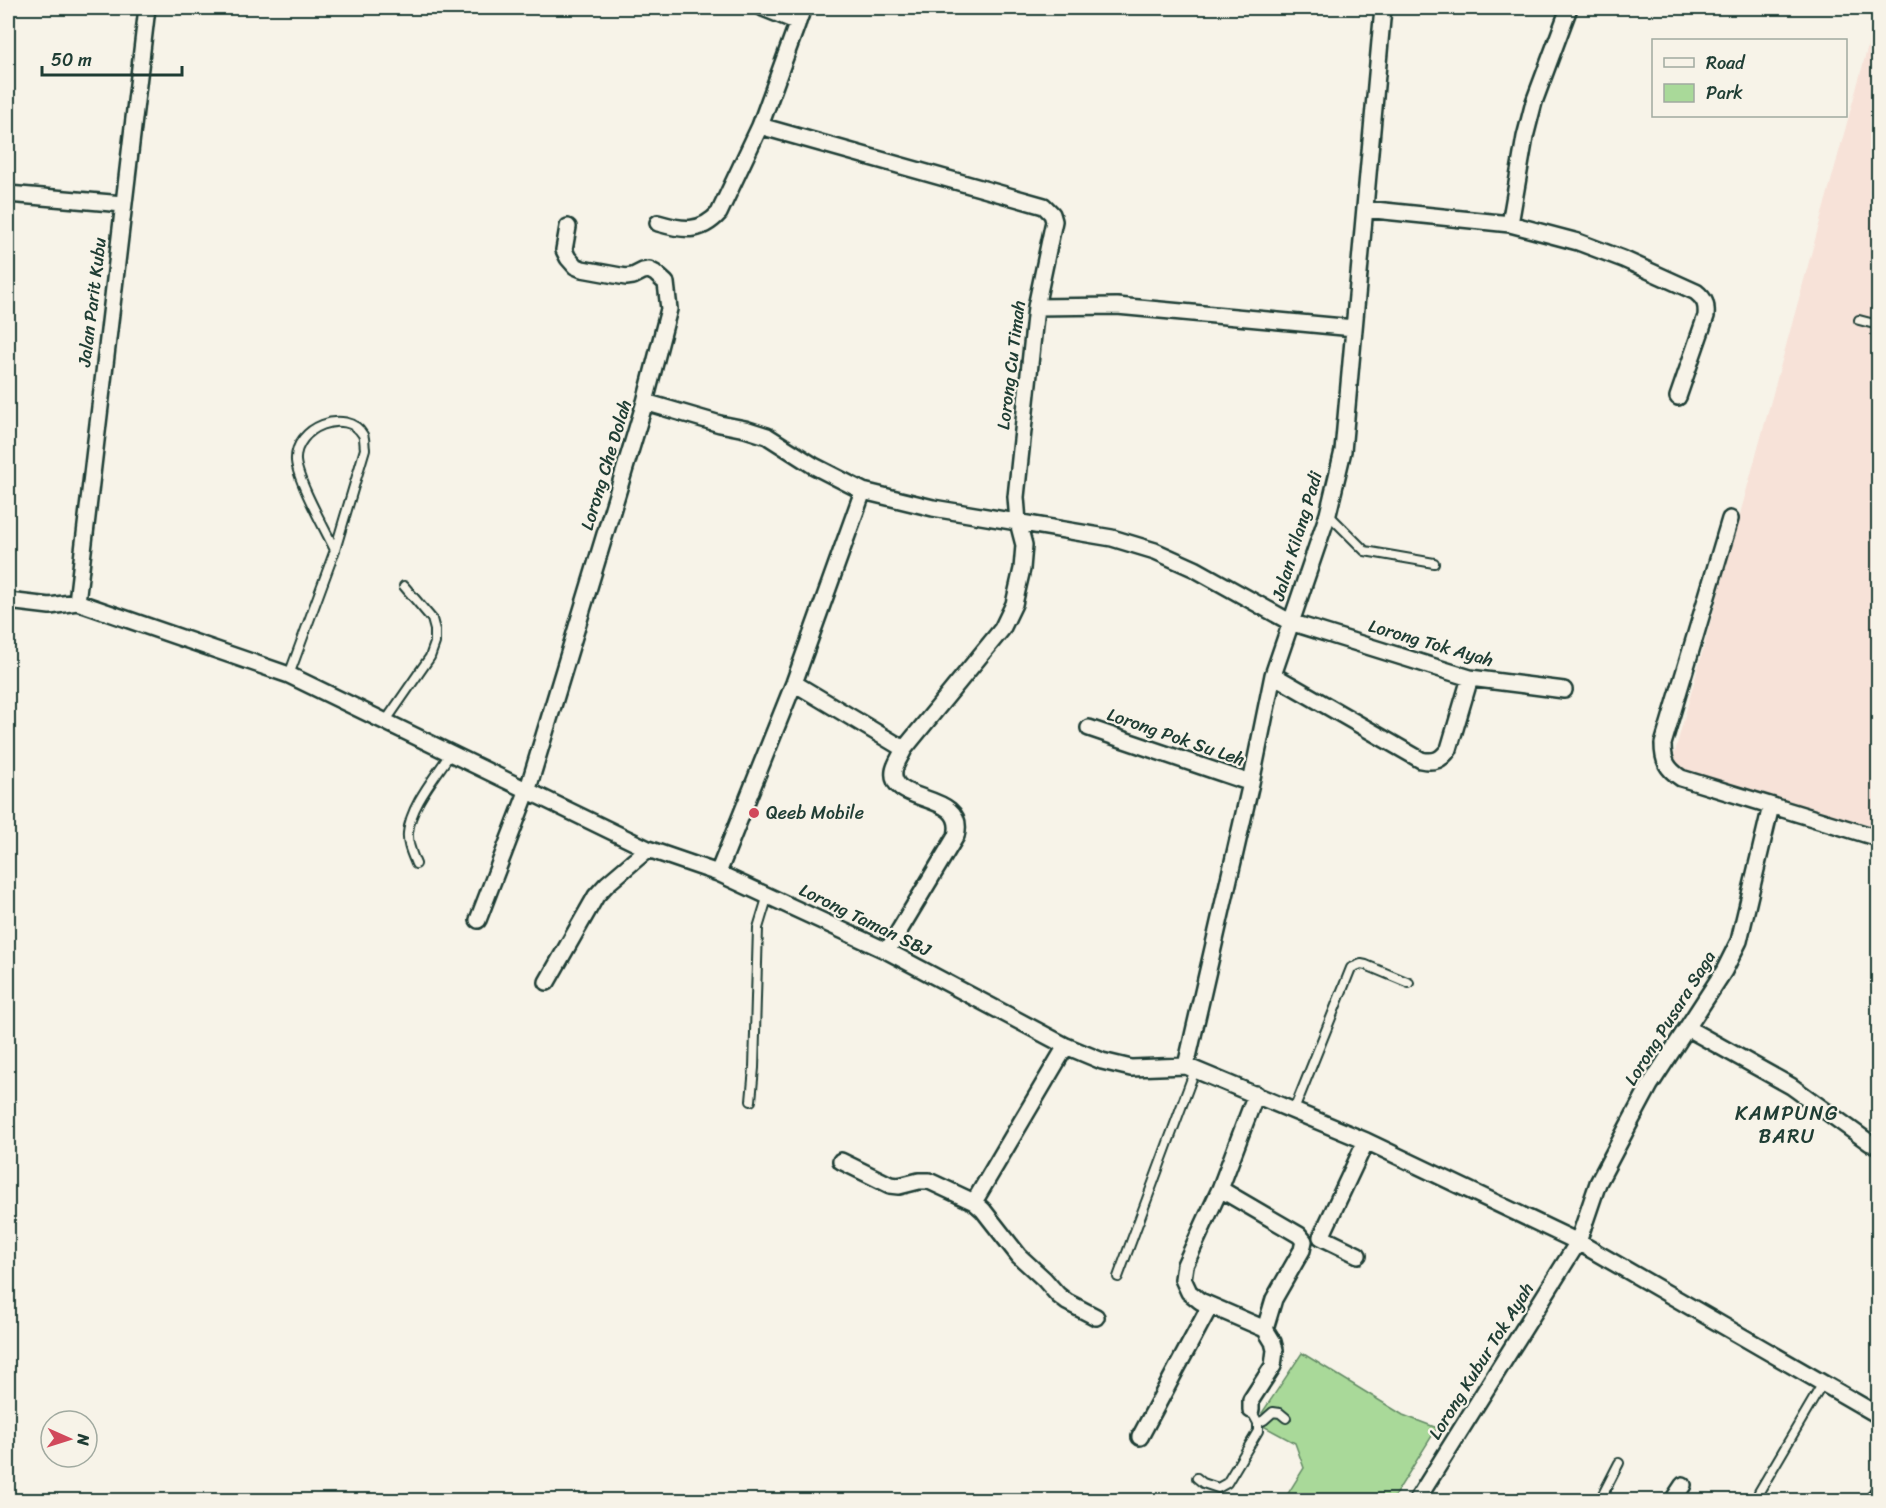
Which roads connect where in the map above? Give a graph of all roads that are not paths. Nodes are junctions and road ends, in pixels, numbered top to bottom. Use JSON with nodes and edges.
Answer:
{"nodes":[{"id":1,"x":147,"y":8,"type":"edge"},
{"id":2,"x":763,"y":8,"type":"edge"},
{"id":3,"x":1383,"y":8,"type":"edge"},
{"id":4,"x":1569,"y":8,"type":"edge"},
{"id":5,"x":800,"y":15,"type":"edge"},
{"id":6,"x":760,"y":126,"type":"junction"},
{"id":7,"x":8,"y":194,"type":"edge"},
{"id":8,"x":123,"y":204,"type":"junction"},
{"id":9,"x":1365,"y":209,"type":"junction"},
{"id":10,"x":658,"y":223,"type":"dead end"},
{"id":11,"x":1510,"y":224,"type":"junction"},
{"id":12,"x":568,"y":227,"type":"dead end"},
{"id":13,"x":1036,"y":308,"type":"junction"},
{"id":14,"x":1859,"y":320,"type":"dead end"},
{"id":15,"x":1878,"y":325,"type":"edge"},
{"id":16,"x":1354,"y":328,"type":"junction"},
{"id":17,"x":1678,"y":397,"type":"dead end"},
{"id":18,"x":645,"y":402,"type":"junction"},
{"id":19,"x":863,"y":491,"type":"junction"},
{"id":20,"x":1328,"y":514,"type":"junction"},
{"id":21,"x":1730,"y":519,"type":"dead end"},
{"id":22,"x":1018,"y":522,"type":"junction"},
{"id":23,"x":336,"y":550,"type":"junction"},
{"id":24,"x":1434,"y":563,"type":"dead end"},
{"id":25,"x":404,"y":586,"type":"dead end"},
{"id":26,"x":8,"y":601,"type":"edge"},
{"id":27,"x":77,"y":602,"type":"junction"},
{"id":28,"x":1290,"y":622,"type":"junction"},
{"id":29,"x":289,"y":675,"type":"junction"},
{"id":30,"x":1273,"y":675,"type":"junction"},
{"id":31,"x":1470,"y":678,"type":"junction"},
{"id":32,"x":794,"y":684,"type":"junction"},
{"id":33,"x":1564,"y":690,"type":"dead end"},
{"id":34,"x":385,"y":722,"type":"junction"},
{"id":35,"x":1089,"y":728,"type":"dead end"},
{"id":36,"x":904,"y":749,"type":"junction"},
{"id":37,"x":450,"y":754,"type":"junction"},
{"id":38,"x":1251,"y":783,"type":"junction"},
{"id":39,"x":527,"y":792,"type":"junction"},
{"id":40,"x":1772,"y":806,"type":"junction"},
{"id":41,"x":1878,"y":838,"type":"edge"},
{"id":42,"x":648,"y":849,"type":"junction"},
{"id":43,"x":416,"y":864,"type":"dead end"},
{"id":44,"x":718,"y":873,"type":"junction"},
{"id":45,"x":768,"y":895,"type":"junction"},
{"id":46,"x":478,"y":920,"type":"dead end"},
{"id":47,"x":887,"y":951,"type":"junction"},
{"id":48,"x":547,"y":982,"type":"dead end"},
{"id":49,"x":1409,"y":983,"type":"dead end"},
{"id":50,"x":1687,"y":1028,"type":"junction"},
{"id":51,"x":1066,"y":1046,"type":"junction"},
{"id":52,"x":1190,"y":1068,"type":"junction"},
{"id":53,"x":1256,"y":1094,"type":"junction"},
{"id":54,"x":751,"y":1101,"type":"dead end"},
{"id":55,"x":1294,"y":1110,"type":"junction"},
{"id":56,"x":1366,"y":1141,"type":"junction"},
{"id":57,"x":1878,"y":1145,"type":"edge"},
{"id":58,"x":841,"y":1161,"type":"dead end"},
{"id":59,"x":1220,"y":1189,"type":"junction"},
{"id":60,"x":974,"y":1202,"type":"junction"},
{"id":61,"x":1578,"y":1242,"type":"junction"},
{"id":62,"x":1358,"y":1255,"type":"dead end"},
{"id":63,"x":1118,"y":1276,"type":"dead end"},
{"id":64,"x":1210,"y":1306,"type":"junction"},
{"id":65,"x":1096,"y":1317,"type":"dead end"},
{"id":66,"x":1265,"y":1329,"type":"junction"},
{"id":67,"x":1824,"y":1382,"type":"junction"},
{"id":68,"x":1878,"y":1414,"type":"edge"},
{"id":69,"x":1254,"y":1416,"type":"junction"},
{"id":70,"x":1286,"y":1418,"type":"dead end"},
{"id":71,"x":1140,"y":1437,"type":"dead end"},
{"id":72,"x":1619,"y":1463,"type":"dead end"},
{"id":73,"x":1197,"y":1478,"type":"dead end"},
{"id":74,"x":1683,"y":1485,"type":"dead end"},
{"id":75,"x":1759,"y":1492,"type":"dead end"},
{"id":76,"x":1878,"y":1493,"type":"edge"},
{"id":77,"x":1417,"y":1500,"type":"edge"},
{"id":78,"x":1600,"y":1500,"type":"edge"},
{"id":79,"x":1673,"y":1500,"type":"edge"},
{"id":80,"x":1874,"y":1500,"type":"edge"}],
"edges":[{"from":1,"to":8,"type":"street","name":"Jalan Parit Kubu"},
{"from":2,"to":5,"type":"street"},
{"from":3,"to":9,"type":"street","name":"Jalan Kilang Padi"},
{"from":4,"to":11,"type":"street"},
{"from":5,"to":6,"type":"street"},
{"from":6,"to":10,"type":"street"},
{"from":6,"to":13,"type":"street","name":"Lorong Cu Timah"},
{"from":7,"to":8,"type":"street"},
{"from":8,"to":27,"type":"street","name":"Jalan Parit Kubu"},
{"from":9,"to":11,"type":"street"},
{"from":9,"to":16,"type":"street","name":"Jalan Kilang Padi"},
{"from":11,"to":17,"type":"street"},
{"from":12,"to":18,"type":"street","name":"Lorong Che Dolah"},
{"from":13,"to":16,"type":"street"},
{"from":13,"to":22,"type":"street","name":"Lorong Cu Timah"},
{"from":14,"to":15,"type":"lane"},
{"from":16,"to":20,"type":"street","name":"Jalan Kilang Padi"},
{"from":18,"to":19,"type":"street"},
{"from":18,"to":39,"type":"street","name":"Lorong Che Dolah"},
{"from":19,"to":22,"type":"street"},
{"from":19,"to":32,"type":"street"},
{"from":20,"to":24,"type":"lane"},
{"from":20,"to":28,"type":"street","name":"Jalan Kilang Padi"},
{"from":21,"to":40,"type":"street"},
{"from":22,"to":28,"type":"street"},
{"from":22,"to":36,"type":"street","name":"Lorong Cu Timah"},
{"from":23,"to":23,"type":"lane"},
{"from":23,"to":29,"type":"lane"},
{"from":25,"to":34,"type":"lane"},
{"from":26,"to":27,"type":"street"},
{"from":27,"to":29,"type":"street","name":"Lorong Taman SBJ"},
{"from":28,"to":30,"type":"street","name":"Jalan Kilang Padi"},
{"from":28,"to":31,"type":"street","name":"Lorong Tok Ayah"},
{"from":29,"to":34,"type":"street","name":"Lorong Taman SBJ"},
{"from":30,"to":31,"type":"street"},
{"from":30,"to":38,"type":"street","name":"Jalan Kilang Padi"},
{"from":31,"to":33,"type":"street","name":"Lorong Tok Ayah"},
{"from":32,"to":36,"type":"street"},
{"from":32,"to":44,"type":"street"},
{"from":34,"to":37,"type":"street","name":"Lorong Taman SBJ"},
{"from":35,"to":38,"type":"street","name":"Lorong Pok Su Leh"},
{"from":36,"to":47,"type":"street"},
{"from":37,"to":39,"type":"street","name":"Lorong Taman SBJ"},
{"from":37,"to":43,"type":"lane"},
{"from":38,"to":52,"type":"street","name":"Jalan Kilang Padi"},
{"from":39,"to":42,"type":"street","name":"Lorong Taman SBJ"},
{"from":39,"to":46,"type":"street","name":"Lorong Che Dolah"},
{"from":40,"to":41,"type":"street"},
{"from":40,"to":50,"type":"street","name":"Lorong Pusara Saga"},
{"from":42,"to":44,"type":"street","name":"Lorong Taman SBJ"},
{"from":42,"to":48,"type":"street"},
{"from":44,"to":45,"type":"street","name":"Lorong Taman SBJ"},
{"from":45,"to":47,"type":"street","name":"Lorong Taman SBJ"},
{"from":45,"to":54,"type":"lane"},
{"from":47,"to":51,"type":"street","name":"Lorong Taman SBJ"},
{"from":49,"to":55,"type":"lane"},
{"from":50,"to":57,"type":"street"},
{"from":50,"to":61,"type":"street","name":"Lorong Pusara Saga"},
{"from":51,"to":52,"type":"street","name":"Lorong Taman SBJ"},
{"from":51,"to":60,"type":"street"},
{"from":52,"to":53,"type":"street"},
{"from":52,"to":63,"type":"lane"},
{"from":53,"to":55,"type":"street"},
{"from":53,"to":59,"type":"street"},
{"from":55,"to":56,"type":"street"},
{"from":56,"to":61,"type":"street"},
{"from":56,"to":62,"type":"street"},
{"from":58,"to":60,"type":"street"},
{"from":59,"to":64,"type":"street"},
{"from":59,"to":66,"type":"street"},
{"from":60,"to":65,"type":"street"},
{"from":61,"to":67,"type":"street"},
{"from":61,"to":77,"type":"street","name":"Lorong Kubur Tok Ayah"},
{"from":64,"to":66,"type":"street"},
{"from":64,"to":71,"type":"street"},
{"from":66,"to":69,"type":"street"},
{"from":67,"to":68,"type":"street"},
{"from":67,"to":75,"type":"lane"},
{"from":69,"to":70,"type":"lane"},
{"from":69,"to":73,"type":"lane"},
{"from":72,"to":78,"type":"lane"},
{"from":74,"to":79,"type":"street"},
{"from":76,"to":80,"type":"street"}]}
